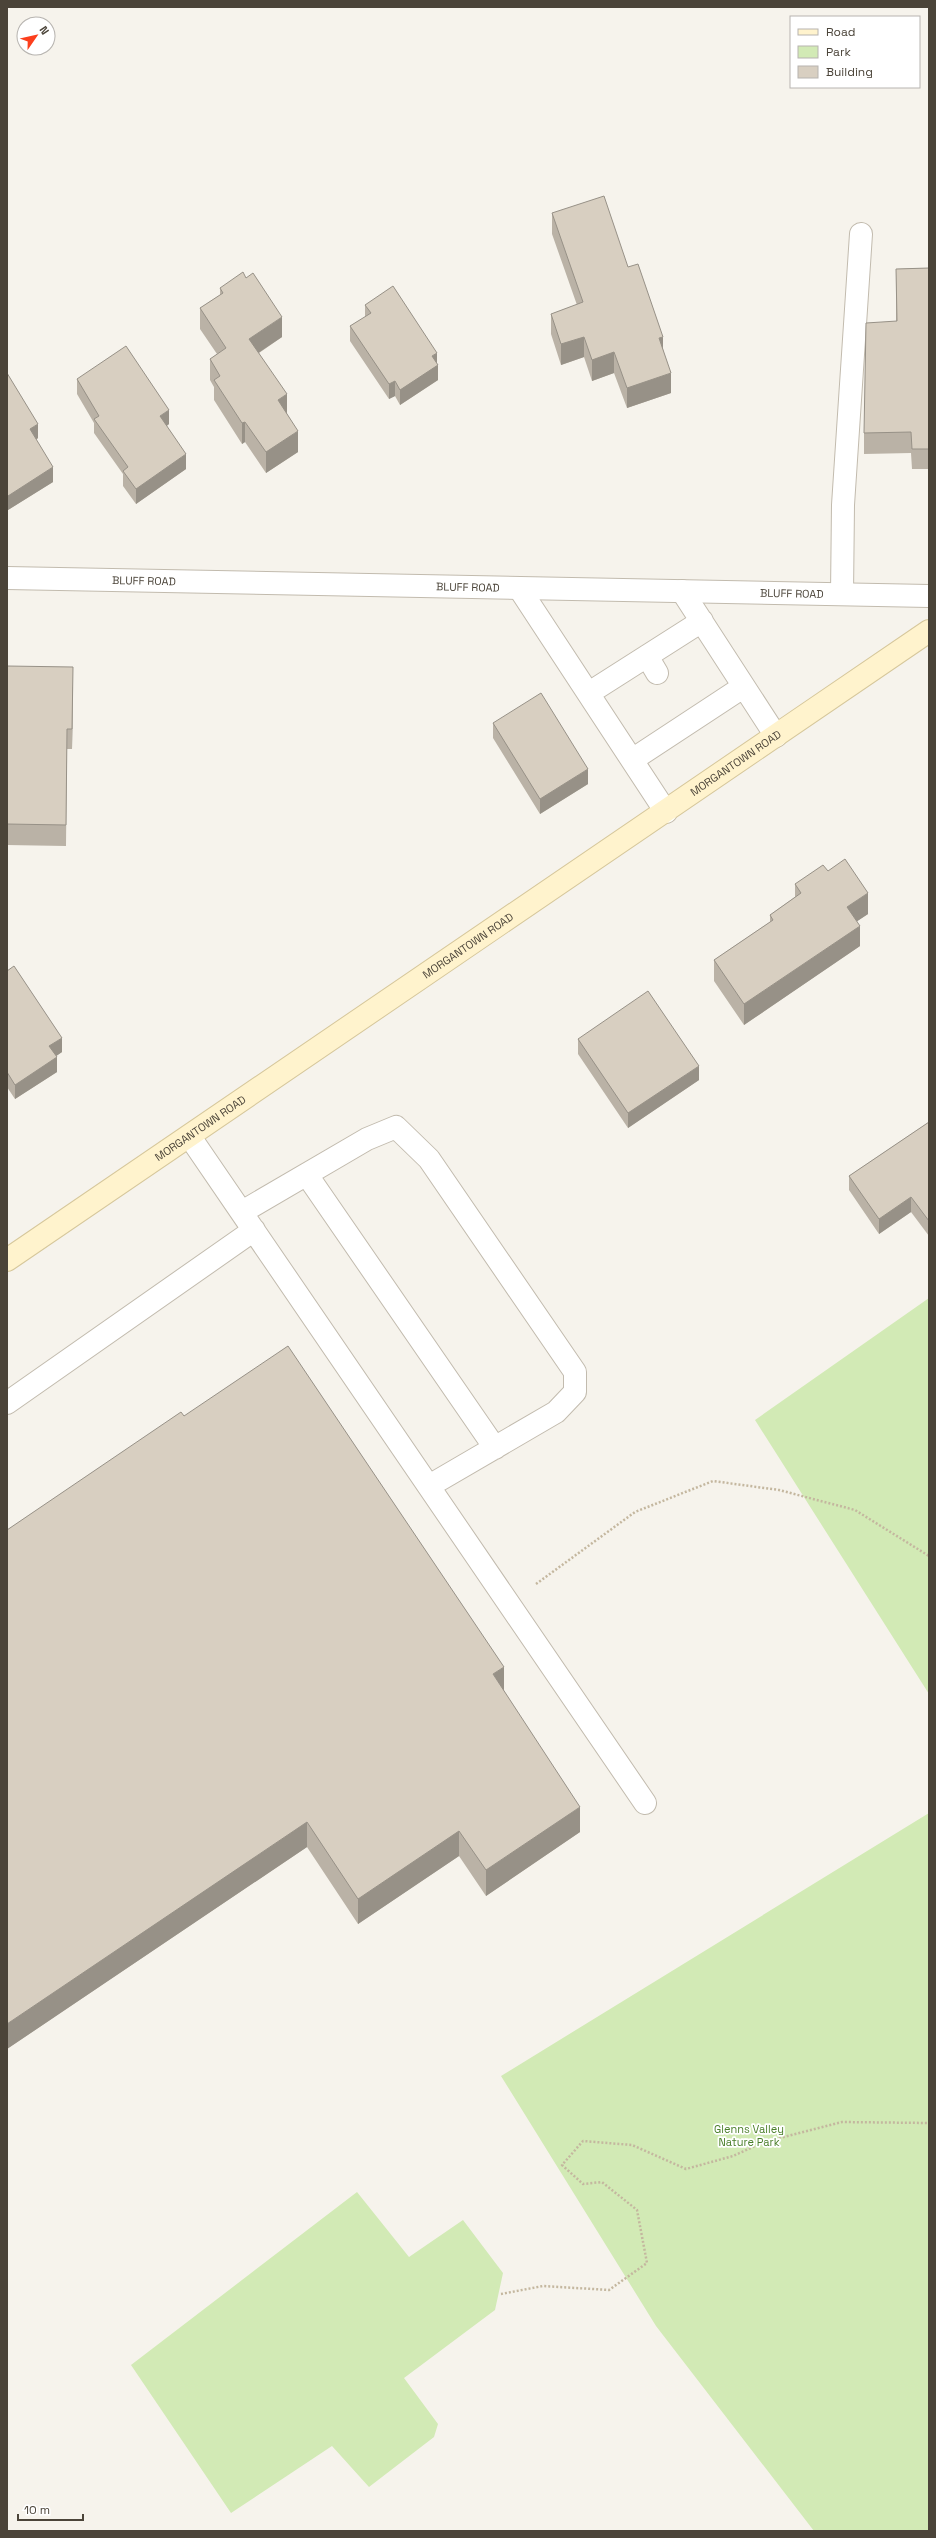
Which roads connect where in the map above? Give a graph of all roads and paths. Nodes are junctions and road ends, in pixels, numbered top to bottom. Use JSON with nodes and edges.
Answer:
{"nodes":[{"id":1,"x":861,"y":234,"type":"dead end"},
{"id":2,"x":7,"y":578,"type":"edge"},
{"id":3,"x":519,"y":588,"type":"junction"},
{"id":4,"x":682,"y":591,"type":"junction"},
{"id":5,"x":842,"y":594,"type":"junction"},
{"id":6,"x":929,"y":596,"type":"edge"},
{"id":7,"x":702,"y":621,"type":"junction"},
{"id":8,"x":929,"y":631,"type":"edge"},
{"id":9,"x":743,"y":687,"type":"junction"},
{"id":10,"x":589,"y":693,"type":"junction"},
{"id":11,"x":776,"y":736,"type":"junction"},
{"id":12,"x":632,"y":760,"type":"junction"},
{"id":13,"x":666,"y":812,"type":"junction"},
{"id":14,"x":190,"y":1137,"type":"junction"},
{"id":15,"x":307,"y":1175,"type":"junction"},
{"id":16,"x":242,"y":1212,"type":"junction"},
{"id":17,"x":254,"y":1230,"type":"junction"},
{"id":18,"x":7,"y":1260,"type":"edge"},
{"id":19,"x":7,"y":1403,"type":"edge"},
{"id":20,"x":495,"y":1448,"type":"junction"},
{"id":21,"x":429,"y":1486,"type":"junction"},
{"id":22,"x":929,"y":1556,"type":"edge"},
{"id":23,"x":536,"y":1585,"type":"dead end"},
{"id":24,"x":645,"y":1803,"type":"dead end"},
{"id":25,"x":929,"y":2123,"type":"edge"},
{"id":26,"x":502,"y":2294,"type":"dead end"}],
"edges":[{"from":1,"to":5,"type":"street"},
{"from":2,"to":3,"type":"street","name":"BLUFF ROAD"},
{"from":3,"to":4,"type":"street","name":"BLUFF ROAD"},
{"from":3,"to":10,"type":"street"},
{"from":4,"to":5,"type":"street","name":"BLUFF ROAD"},
{"from":4,"to":7,"type":"street"},
{"from":5,"to":6,"type":"street","name":"BLUFF ROAD"},
{"from":7,"to":9,"type":"street"},
{"from":7,"to":10,"type":"street"},
{"from":8,"to":11,"type":"main road","name":"MORGANTOWN ROAD"},
{"from":9,"to":11,"type":"street"},
{"from":9,"to":12,"type":"street"},
{"from":10,"to":12,"type":"street"},
{"from":11,"to":13,"type":"main road","name":"MORGANTOWN ROAD"},
{"from":12,"to":13,"type":"street"},
{"from":13,"to":14,"type":"main road","name":"MORGANTOWN ROAD"},
{"from":14,"to":16,"type":"street"},
{"from":14,"to":18,"type":"main road","name":"MORGANTOWN ROAD"},
{"from":15,"to":16,"type":"street"},
{"from":15,"to":20,"type":"street"},
{"from":15,"to":20,"type":"street"},
{"from":16,"to":17,"type":"street"},
{"from":17,"to":19,"type":"street"},
{"from":17,"to":21,"type":"street"},
{"from":20,"to":21,"type":"street"},
{"from":21,"to":24,"type":"street"},
{"from":22,"to":23,"type":"path"},
{"from":25,"to":26,"type":"path"}]}
